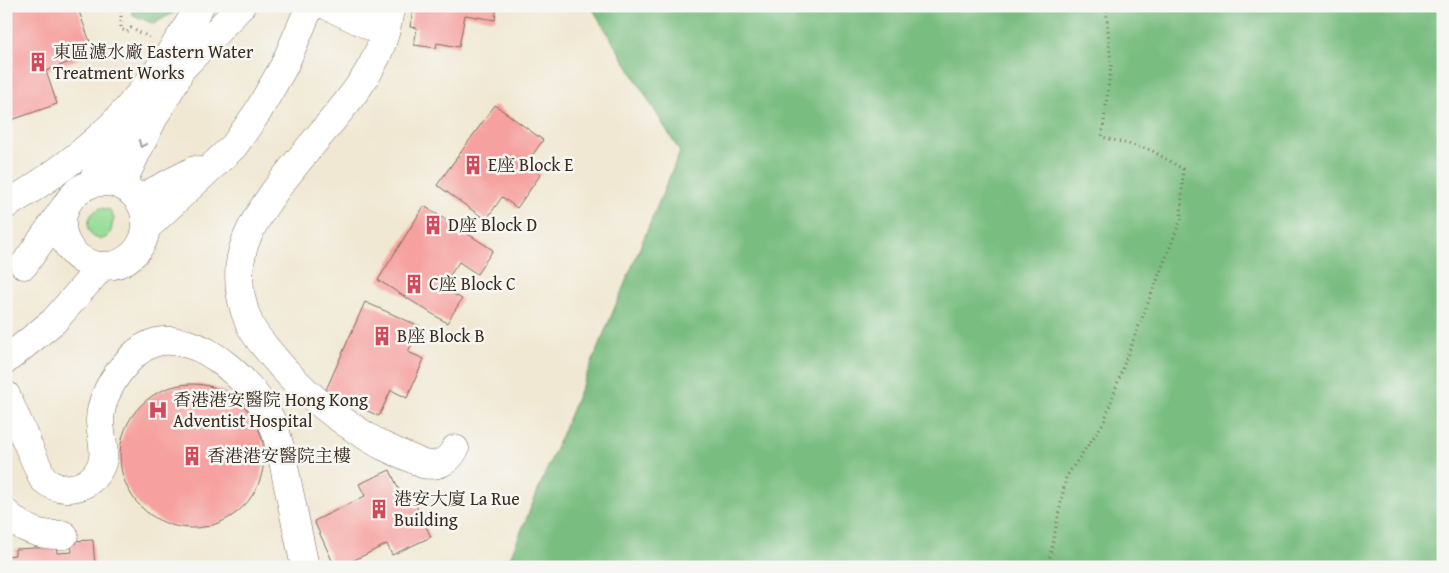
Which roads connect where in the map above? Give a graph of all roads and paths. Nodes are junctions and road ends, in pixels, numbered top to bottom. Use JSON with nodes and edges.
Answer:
{"nodes":[{"id":1,"x":121,"y":6,"type":"edge"},
{"id":2,"x":200,"y":6,"type":"edge"},
{"id":3,"x":241,"y":6,"type":"edge"},
{"id":4,"x":310,"y":6,"type":"edge"},
{"id":5,"x":328,"y":6,"type":"edge"},
{"id":6,"x":390,"y":6,"type":"edge"},
{"id":7,"x":1106,"y":6,"type":"edge"},
{"id":8,"x":385,"y":33,"type":"junction"},
{"id":9,"x":154,"y":44,"type":"dead end"},
{"id":10,"x":181,"y":70,"type":"junction"},
{"id":11,"x":234,"y":146,"type":"junction"},
{"id":12,"x":90,"y":184,"type":"junction"},
{"id":13,"x":130,"y":192,"type":"junction"},
{"id":14,"x":68,"y":202,"type":"junction"},
{"id":15,"x":6,"y":205,"type":"edge"},
{"id":16,"x":146,"y":228,"type":"junction"},
{"id":17,"x":83,"y":257,"type":"junction"},
{"id":18,"x":15,"y":269,"type":"edge"},
{"id":19,"x":6,"y":360,"type":"edge"},
{"id":20,"x":6,"y":394,"type":"edge"},
{"id":21,"x":456,"y":450,"type":"dead end"},
{"id":22,"x":6,"y":513,"type":"edge"},
{"id":23,"x":64,"y":535,"type":"dead end"},
{"id":24,"x":305,"y":567,"type":"edge"},
{"id":25,"x":1048,"y":567,"type":"edge"}],
"edges":[{"from":1,"to":9,"type":"path"},
{"from":2,"to":15,"type":"main road"},
{"from":3,"to":10,"type":"main road"},
{"from":4,"to":11,"type":"main road"},
{"from":5,"to":8,"type":"main road"},
{"from":6,"to":8,"type":"main road"},
{"from":7,"to":25,"type":"path"},
{"from":8,"to":21,"type":"main road"},
{"from":10,"to":12,"type":"main road"},
{"from":10,"to":13,"type":"main road","one_way":true},
{"from":11,"to":13,"type":"main road"},
{"from":11,"to":16,"type":"main road"},
{"from":12,"to":13,"type":"main road"},
{"from":12,"to":14,"type":"main road"},
{"from":13,"to":16,"type":"main road"},
{"from":14,"to":17,"type":"main road"},
{"from":14,"to":18,"type":"main road"},
{"from":16,"to":17,"type":"main road"},
{"from":17,"to":18,"type":"main road"},
{"from":17,"to":19,"type":"main road"},
{"from":20,"to":24,"type":"main road"},
{"from":22,"to":23,"type":"main road"}]}
